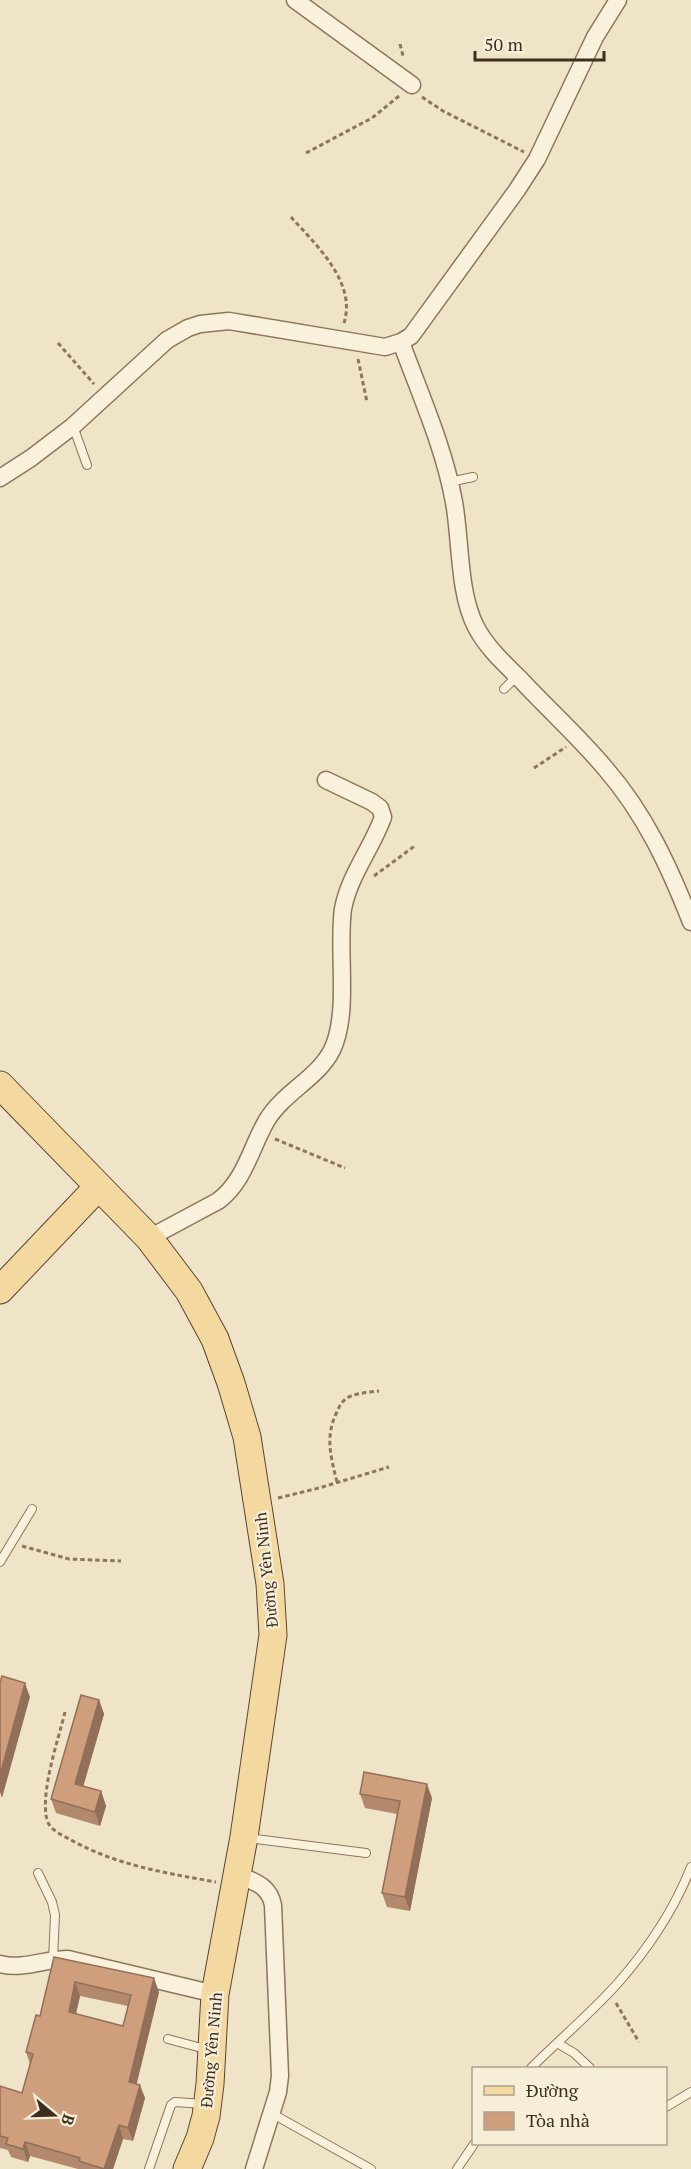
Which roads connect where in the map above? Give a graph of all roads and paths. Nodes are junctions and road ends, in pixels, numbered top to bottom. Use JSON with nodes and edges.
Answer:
{"nodes":[{"id":1,"x":295,"y":0,"type":"edge"},
{"id":2,"x":618,"y":0,"type":"edge"},
{"id":3,"x":399,"y":44,"type":"dead end"},
{"id":4,"x":412,"y":85,"type":"junction"},
{"id":5,"x":306,"y":153,"type":"dead end"},
{"id":6,"x":537,"y":159,"type":"junction"},
{"id":7,"x":291,"y":217,"type":"dead end"},
{"id":8,"x":346,"y":341,"type":"junction"},
{"id":9,"x":401,"y":342,"type":"junction"},
{"id":10,"x":57,"y":343,"type":"dead end"},
{"id":11,"x":105,"y":397,"type":"junction"},
{"id":12,"x":367,"y":402,"type":"dead end"},
{"id":13,"x":73,"y":426,"type":"junction"},
{"id":14,"x":87,"y":465,"type":"dead end"},
{"id":15,"x":473,"y":477,"type":"dead end"},
{"id":16,"x":0,"y":478,"type":"edge"},
{"id":17,"x":449,"y":482,"type":"junction"},
{"id":18,"x":517,"y":676,"type":"junction"},
{"id":19,"x":504,"y":689,"type":"dead end"},
{"id":20,"x":578,"y":740,"type":"junction"},
{"id":21,"x":534,"y":768,"type":"dead end"},
{"id":22,"x":326,"y":780,"type":"dead end"},
{"id":23,"x":416,"y":844,"type":"dead end"},
{"id":24,"x":373,"y":876,"type":"dead end"},
{"id":25,"x":691,"y":922,"type":"edge"},
{"id":26,"x":0,"y":1085,"type":"edge"},
{"id":27,"x":260,"y":1132,"type":"junction"},
{"id":28,"x":345,"y":1168,"type":"dead end"},
{"id":29,"x":98,"y":1187,"type":"junction"},
{"id":30,"x":149,"y":1238,"type":"junction"},
{"id":31,"x":0,"y":1290,"type":"edge"},
{"id":32,"x":379,"y":1391,"type":"dead end"},
{"id":33,"x":389,"y":1467,"type":"dead end"},
{"id":34,"x":337,"y":1482,"type":"junction"},
{"id":35,"x":258,"y":1501,"type":"junction"},
{"id":36,"x":32,"y":1509,"type":"dead end"},
{"id":37,"x":12,"y":1543,"type":"junction"},
{"id":38,"x":121,"y":1561,"type":"dead end"},
{"id":39,"x":0,"y":1562,"type":"edge"},
{"id":40,"x":65,"y":1712,"type":"dead end"},
{"id":41,"x":244,"y":1837,"type":"junction"},
{"id":42,"x":366,"y":1852,"type":"dead end"},
{"id":43,"x":691,"y":1867,"type":"edge"},
{"id":44,"x":38,"y":1873,"type":"dead end"},
{"id":45,"x":236,"y":1880,"type":"junction"},
{"id":46,"x":53,"y":1960,"type":"junction"},
{"id":47,"x":0,"y":1964,"type":"edge"},
{"id":48,"x":609,"y":1992,"type":"junction"},
{"id":49,"x":215,"y":1994,"type":"junction"},
{"id":50,"x":168,"y":2039,"type":"dead end"},
{"id":51,"x":639,"y":2042,"type":"dead end"},
{"id":52,"x":557,"y":2043,"type":"junction"},
{"id":53,"x":212,"y":2051,"type":"junction"},
{"id":54,"x":532,"y":2067,"type":"edge"},
{"id":55,"x":589,"y":2067,"type":"edge"},
{"id":56,"x":691,"y":2092,"type":"edge"},
{"id":57,"x":208,"y":2104,"type":"junction"},
{"id":58,"x":667,"y":2106,"type":"edge"},
{"id":59,"x":272,"y":2113,"type":"junction"},
{"id":60,"x":473,"y":2145,"type":"edge"},
{"id":61,"x":149,"y":2169,"type":"edge"},
{"id":62,"x":187,"y":2169,"type":"edge"},
{"id":63,"x":254,"y":2169,"type":"edge"},
{"id":64,"x":371,"y":2169,"type":"edge"},
{"id":65,"x":457,"y":2169,"type":"edge"}],
"edges":[{"from":1,"to":4,"type":"street"},
{"from":2,"to":6,"type":"street"},
{"from":3,"to":4,"type":"path"},
{"from":4,"to":5,"type":"path"},
{"from":4,"to":6,"type":"path"},
{"from":6,"to":9,"type":"street"},
{"from":7,"to":8,"type":"path"},
{"from":8,"to":9,"type":"street"},
{"from":8,"to":11,"type":"street"},
{"from":8,"to":12,"type":"path"},
{"from":9,"to":17,"type":"street"},
{"from":10,"to":11,"type":"path"},
{"from":11,"to":13,"type":"street"},
{"from":13,"to":14,"type":"lane"},
{"from":13,"to":16,"type":"street"},
{"from":15,"to":17,"type":"lane"},
{"from":17,"to":18,"type":"street"},
{"from":18,"to":19,"type":"lane"},
{"from":18,"to":20,"type":"street"},
{"from":20,"to":21,"type":"path"},
{"from":20,"to":25,"type":"street"},
{"from":22,"to":27,"type":"street"},
{"from":23,"to":24,"type":"path"},
{"from":26,"to":29,"type":"main road","name":"Đường Yên Ninh"},
{"from":27,"to":28,"type":"path"},
{"from":27,"to":30,"type":"street"},
{"from":29,"to":30,"type":"main road","name":"Đường Yên Ninh"},
{"from":29,"to":31,"type":"main road"},
{"from":30,"to":35,"type":"main road","name":"Đường Yên Ninh"},
{"from":32,"to":34,"type":"path"},
{"from":33,"to":34,"type":"path"},
{"from":34,"to":35,"type":"path"},
{"from":35,"to":41,"type":"main road","name":"Đường Yên Ninh"},
{"from":36,"to":37,"type":"lane"},
{"from":37,"to":38,"type":"path"},
{"from":37,"to":39,"type":"lane"},
{"from":40,"to":45,"type":"path"},
{"from":41,"to":42,"type":"lane"},
{"from":41,"to":45,"type":"main road","name":"Đường Yên Ninh"},
{"from":43,"to":48,"type":"lane"},
{"from":44,"to":46,"type":"lane"},
{"from":45,"to":49,"type":"main road","name":"Đường Yên Ninh"},
{"from":45,"to":59,"type":"street"},
{"from":46,"to":47,"type":"street"},
{"from":46,"to":49,"type":"street"},
{"from":48,"to":51,"type":"path"},
{"from":48,"to":52,"type":"lane"},
{"from":49,"to":53,"type":"main road","name":"Đường Yên Ninh"},
{"from":50,"to":53,"type":"lane"},
{"from":52,"to":54,"type":"lane"},
{"from":52,"to":55,"type":"lane"},
{"from":53,"to":57,"type":"main road","name":"Đường Yên Ninh"},
{"from":56,"to":58,"type":"lane"},
{"from":57,"to":61,"type":"lane"},
{"from":57,"to":62,"type":"main road","name":"Đường Yên Ninh"},
{"from":59,"to":63,"type":"street"},
{"from":59,"to":64,"type":"lane"},
{"from":60,"to":65,"type":"lane"}]}
